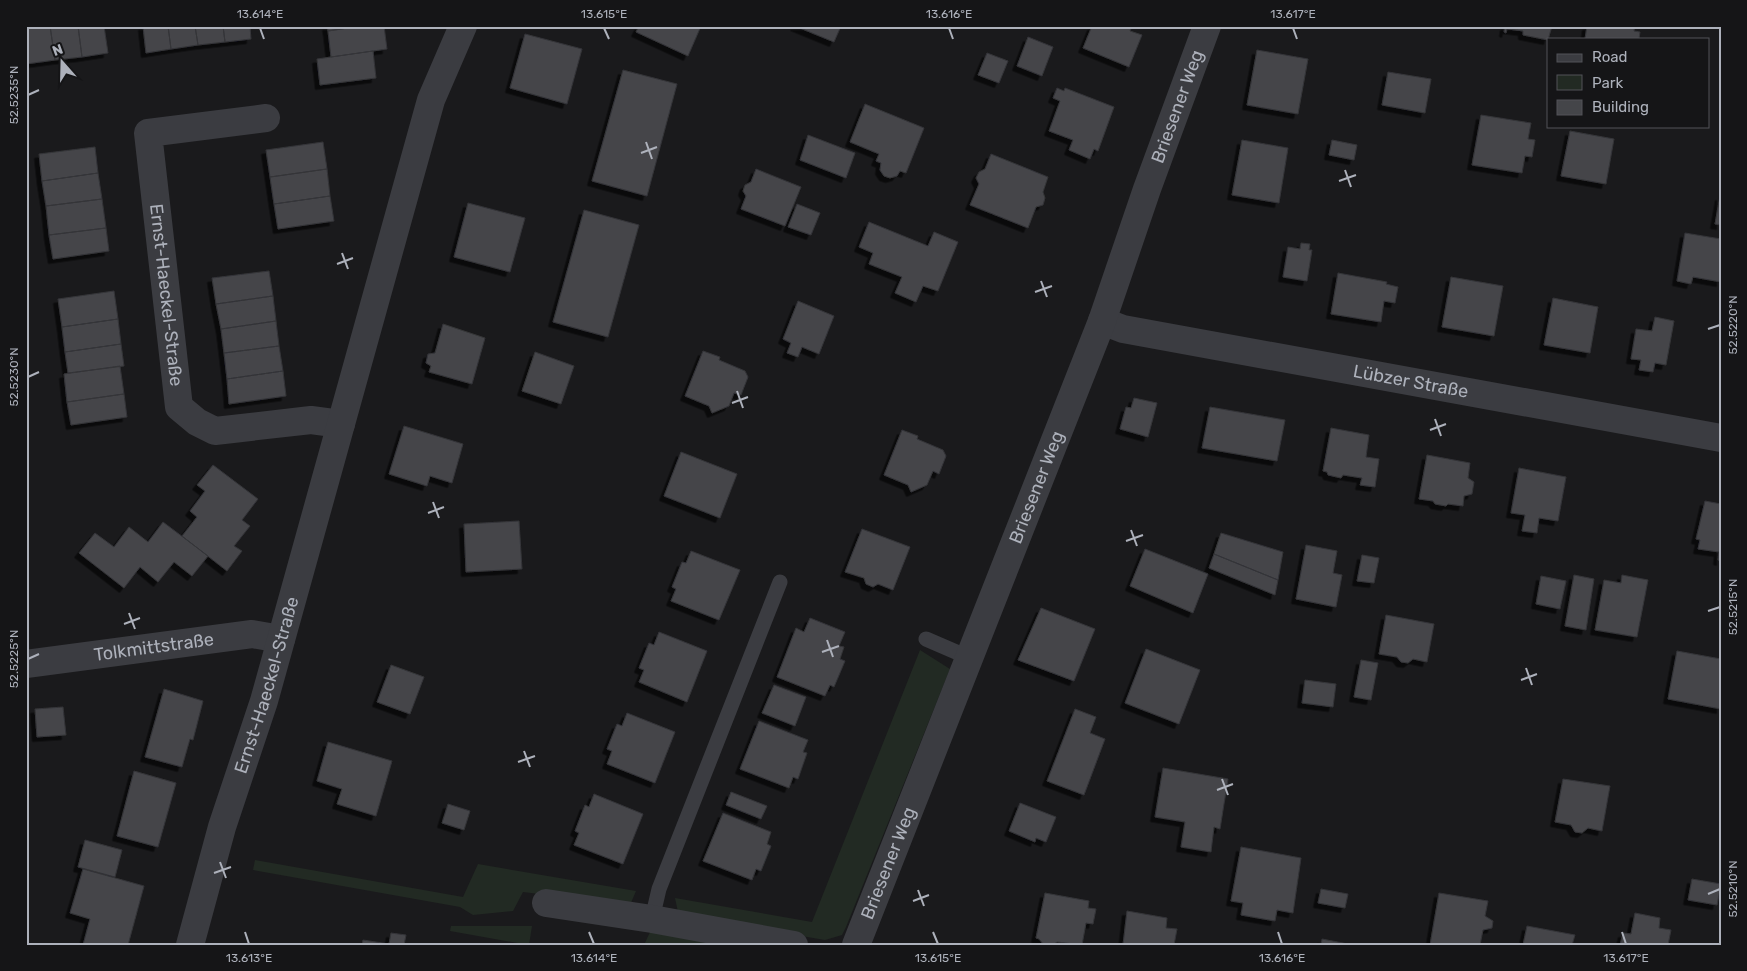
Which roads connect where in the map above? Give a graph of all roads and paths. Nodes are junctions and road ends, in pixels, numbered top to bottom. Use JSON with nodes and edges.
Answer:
{"nodes":[{"id":1,"x":463,"y":26,"type":"edge"},
{"id":2,"x":1207,"y":26,"type":"edge"},
{"id":3,"x":266,"y":118,"type":"dead end"},
{"id":4,"x":1102,"y":321,"type":"junction"},
{"id":5,"x":341,"y":424,"type":"junction"},
{"id":6,"x":1721,"y":438,"type":"edge"},
{"id":7,"x":780,"y":582,"type":"dead end"},
{"id":8,"x":281,"y":639,"type":"junction"},
{"id":9,"x":926,"y":639,"type":"dead end"},
{"id":10,"x":970,"y":658,"type":"junction"},
{"id":11,"x":26,"y":664,"type":"edge"},
{"id":12,"x":546,"y":903,"type":"dead end"},
{"id":13,"x":652,"y":919,"type":"junction"},
{"id":14,"x":190,"y":945,"type":"edge"},
{"id":15,"x":794,"y":945,"type":"edge"},
{"id":16,"x":856,"y":945,"type":"edge"}],
"edges":[{"from":1,"to":5,"type":"street","name":"Ernst-Haeckel-Straße"},
{"from":2,"to":4,"type":"street","name":"Briesener Weg"},
{"from":3,"to":5,"type":"street","name":"Ernst-Haeckel-Straße"},
{"from":4,"to":6,"type":"street","name":"Lübzer Straße"},
{"from":4,"to":10,"type":"street","name":"Briesener Weg"},
{"from":5,"to":8,"type":"street","name":"Ernst-Haeckel-Straße"},
{"from":7,"to":13,"type":"lane"},
{"from":8,"to":11,"type":"street","name":"Tolkmittstraße"},
{"from":8,"to":14,"type":"street","name":"Ernst-Haeckel-Straße"},
{"from":9,"to":10,"type":"lane"},
{"from":10,"to":16,"type":"street","name":"Briesener Weg"},
{"from":12,"to":13,"type":"street"},
{"from":13,"to":15,"type":"street"}]}
